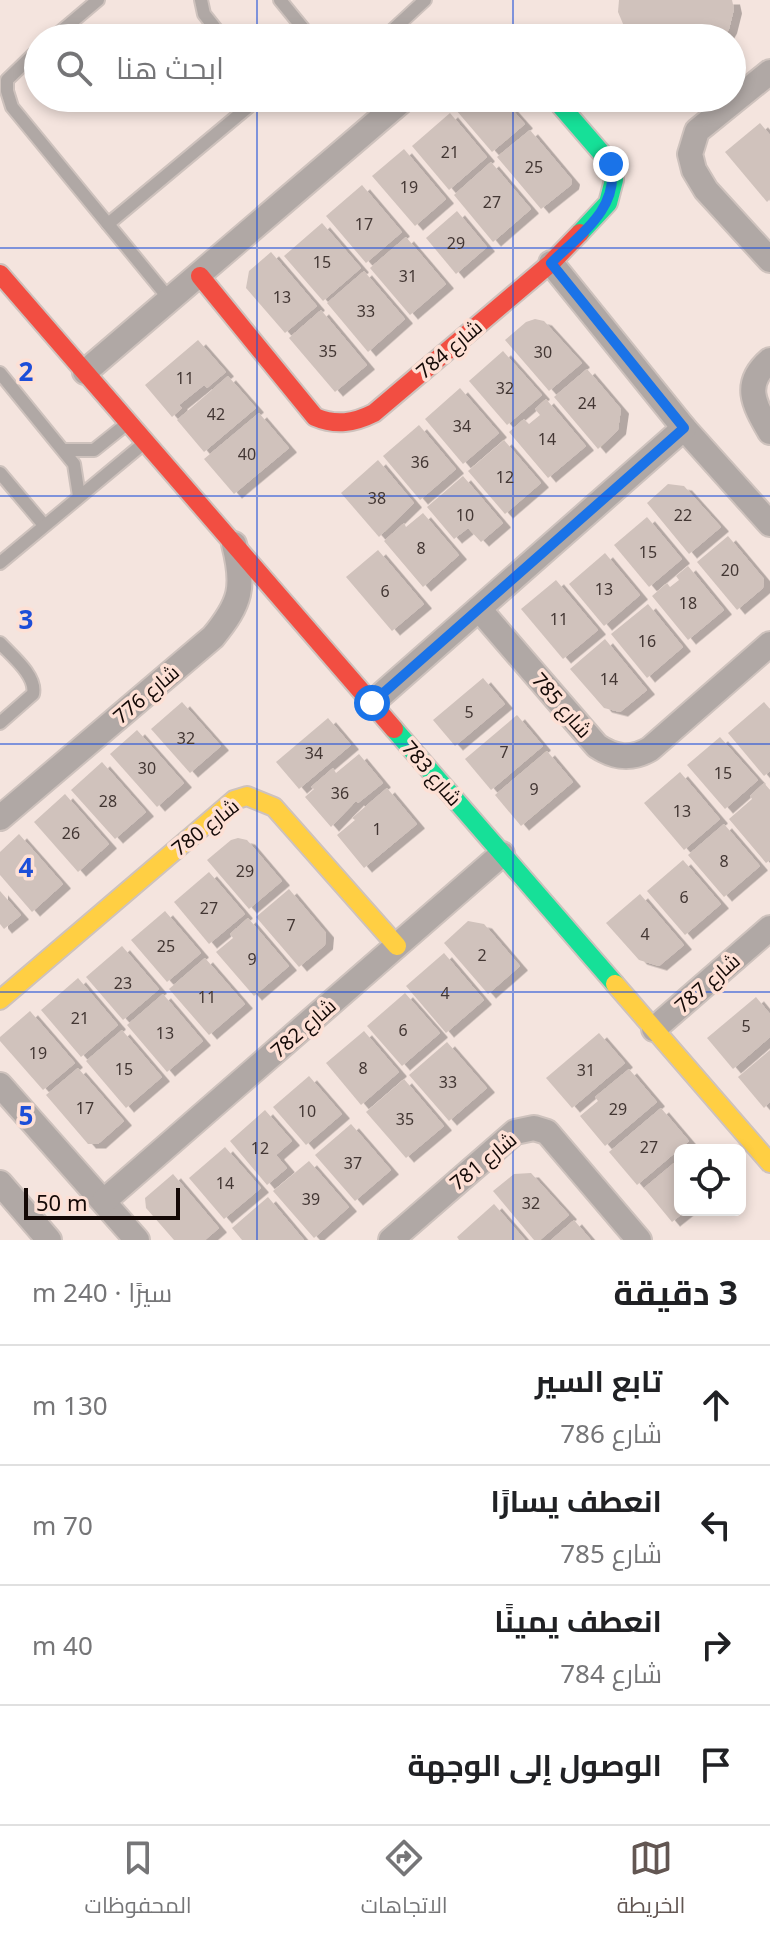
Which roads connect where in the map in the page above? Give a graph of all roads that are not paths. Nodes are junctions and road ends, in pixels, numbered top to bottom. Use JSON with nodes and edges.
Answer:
{"nodes":[{"id":1,"x":98,"y":0,"type":"edge"},
{"id":2,"x":201,"y":0,"type":"edge"},
{"id":3,"x":280,"y":0,"type":"edge"},
{"id":4,"x":425,"y":0,"type":"edge"},
{"id":5,"x":70,"y":24,"type":"edge"},
{"id":6,"x":212,"y":24,"type":"edge"},
{"id":7,"x":300,"y":24,"type":"edge"},
{"id":8,"x":399,"y":24,"type":"edge"},
{"id":9,"x":24,"y":64,"type":"edge"},
{"id":10,"x":770,"y":72,"type":"edge"},
{"id":11,"x":746,"y":91,"type":"edge"},
{"id":12,"x":242,"y":112,"type":"edge"},
{"id":13,"x":389,"y":112,"type":"edge"},
{"id":14,"x":566,"y":112,"type":"edge"},
{"id":15,"x":721,"y":112,"type":"edge"},
{"id":16,"x":108,"y":224,"type":"junction"},
{"id":17,"x":770,"y":260,"type":"edge"},
{"id":18,"x":551,"y":263,"type":"junction"},
{"id":19,"x":0,"y":274,"type":"edge"},
{"id":20,"x":200,"y":276,"type":"junction"},
{"id":21,"x":171,"y":301,"type":"junction"},
{"id":22,"x":770,"y":360,"type":"edge"},
{"id":23,"x":85,"y":372,"type":"junction"},
{"id":24,"x":0,"y":373,"type":"edge"},
{"id":25,"x":129,"y":422,"type":"junction"},
{"id":26,"x":684,"y":428,"type":"junction"},
{"id":27,"x":770,"y":432,"type":"edge"},
{"id":28,"x":145,"y":442,"type":"junction"},
{"id":29,"x":65,"y":450,"type":"junction"},
{"id":30,"x":0,"y":473,"type":"edge"},
{"id":31,"x":79,"y":496,"type":"junction"},
{"id":32,"x":770,"y":524,"type":"edge"},
{"id":33,"x":44,"y":525,"type":"junction"},
{"id":34,"x":233,"y":543,"type":"junction"},
{"id":35,"x":0,"y":563,"type":"edge"},
{"id":36,"x":479,"y":609,"type":"junction"},
{"id":37,"x":0,"y":643,"type":"edge"},
{"id":38,"x":770,"y":644,"type":"edge"},
{"id":39,"x":372,"y":703,"type":"junction"},
{"id":40,"x":0,"y":723,"type":"edge"},
{"id":41,"x":0,"y":818,"type":"edge"},
{"id":42,"x":502,"y":854,"type":"junction"},
{"id":43,"x":767,"y":938,"type":"edge"},
{"id":44,"x":397,"y":946,"type":"junction"},
{"id":45,"x":0,"y":1000,"type":"edge"},
{"id":46,"x":654,"y":1029,"type":"junction"},
{"id":47,"x":0,"y":1085,"type":"edge"},
{"id":48,"x":770,"y":1163,"type":"edge"},
{"id":49,"x":0,"y":1183,"type":"edge"},
{"id":50,"x":104,"y":1201,"type":"junction"},
{"id":51,"x":49,"y":1240,"type":"edge"},
{"id":52,"x":137,"y":1240,"type":"edge"},
{"id":53,"x":391,"y":1240,"type":"edge"},
{"id":54,"x":639,"y":1240,"type":"edge"}],
"edges":[{"from":1,"to":5,"type":"lane"},
{"from":2,"to":6,"type":"lane"},
{"from":3,"to":7,"type":"lane"},
{"from":4,"to":8,"type":"lane"},
{"from":9,"to":16,"type":"lane"},
{"from":10,"to":11,"type":"street"},
{"from":12,"to":16,"type":"lane"},
{"from":13,"to":20,"type":"street"},
{"from":14,"to":18,"type":"street","name":"شارع 784"},
{"from":15,"to":17,"type":"street"},
{"from":16,"to":21,"type":"lane"},
{"from":18,"to":20,"type":"street","name":"شارع 784"},
{"from":18,"to":26,"type":"street"},
{"from":19,"to":23,"type":"street","name":"شارع 783"},
{"from":20,"to":21,"type":"street"},
{"from":21,"to":23,"type":"street"},
{"from":22,"to":27,"type":"street"},
{"from":23,"to":25,"type":"street","name":"شارع 783"},
{"from":24,"to":29,"type":"lane"},
{"from":25,"to":28,"type":"street","name":"شارع 783"},
{"from":25,"to":29,"type":"lane"},
{"from":26,"to":32,"type":"street"},
{"from":26,"to":36,"type":"street"},
{"from":28,"to":31,"type":"lane"},
{"from":28,"to":34,"type":"street","name":"شارع 783"},
{"from":29,"to":31,"type":"lane"},
{"from":30,"to":33,"type":"lane"},
{"from":31,"to":33,"type":"lane"},
{"from":33,"to":35,"type":"lane"},
{"from":34,"to":39,"type":"street","name":"شارع 783"},
{"from":34,"to":41,"type":"street","name":"شارع 776"},
{"from":36,"to":38,"type":"street","name":"شارع 785"},
{"from":36,"to":39,"type":"street"},
{"from":37,"to":40,"type":"lane"},
{"from":39,"to":42,"type":"street","name":"شارع 783"},
{"from":42,"to":44,"type":"street","name":"شارع 782"},
{"from":42,"to":46,"type":"street","name":"شارع 783"},
{"from":43,"to":46,"type":"street","name":"شارع 787"},
{"from":44,"to":45,"type":"street","name":"شارع 780"},
{"from":44,"to":50,"type":"street","name":"شارع 782"},
{"from":46,"to":48,"type":"street","name":"شارع 783"},
{"from":47,"to":50,"type":"street"},
{"from":49,"to":51,"type":"street"},
{"from":50,"to":52,"type":"street"},
{"from":53,"to":54,"type":"street","name":"شارع 781"}]}
